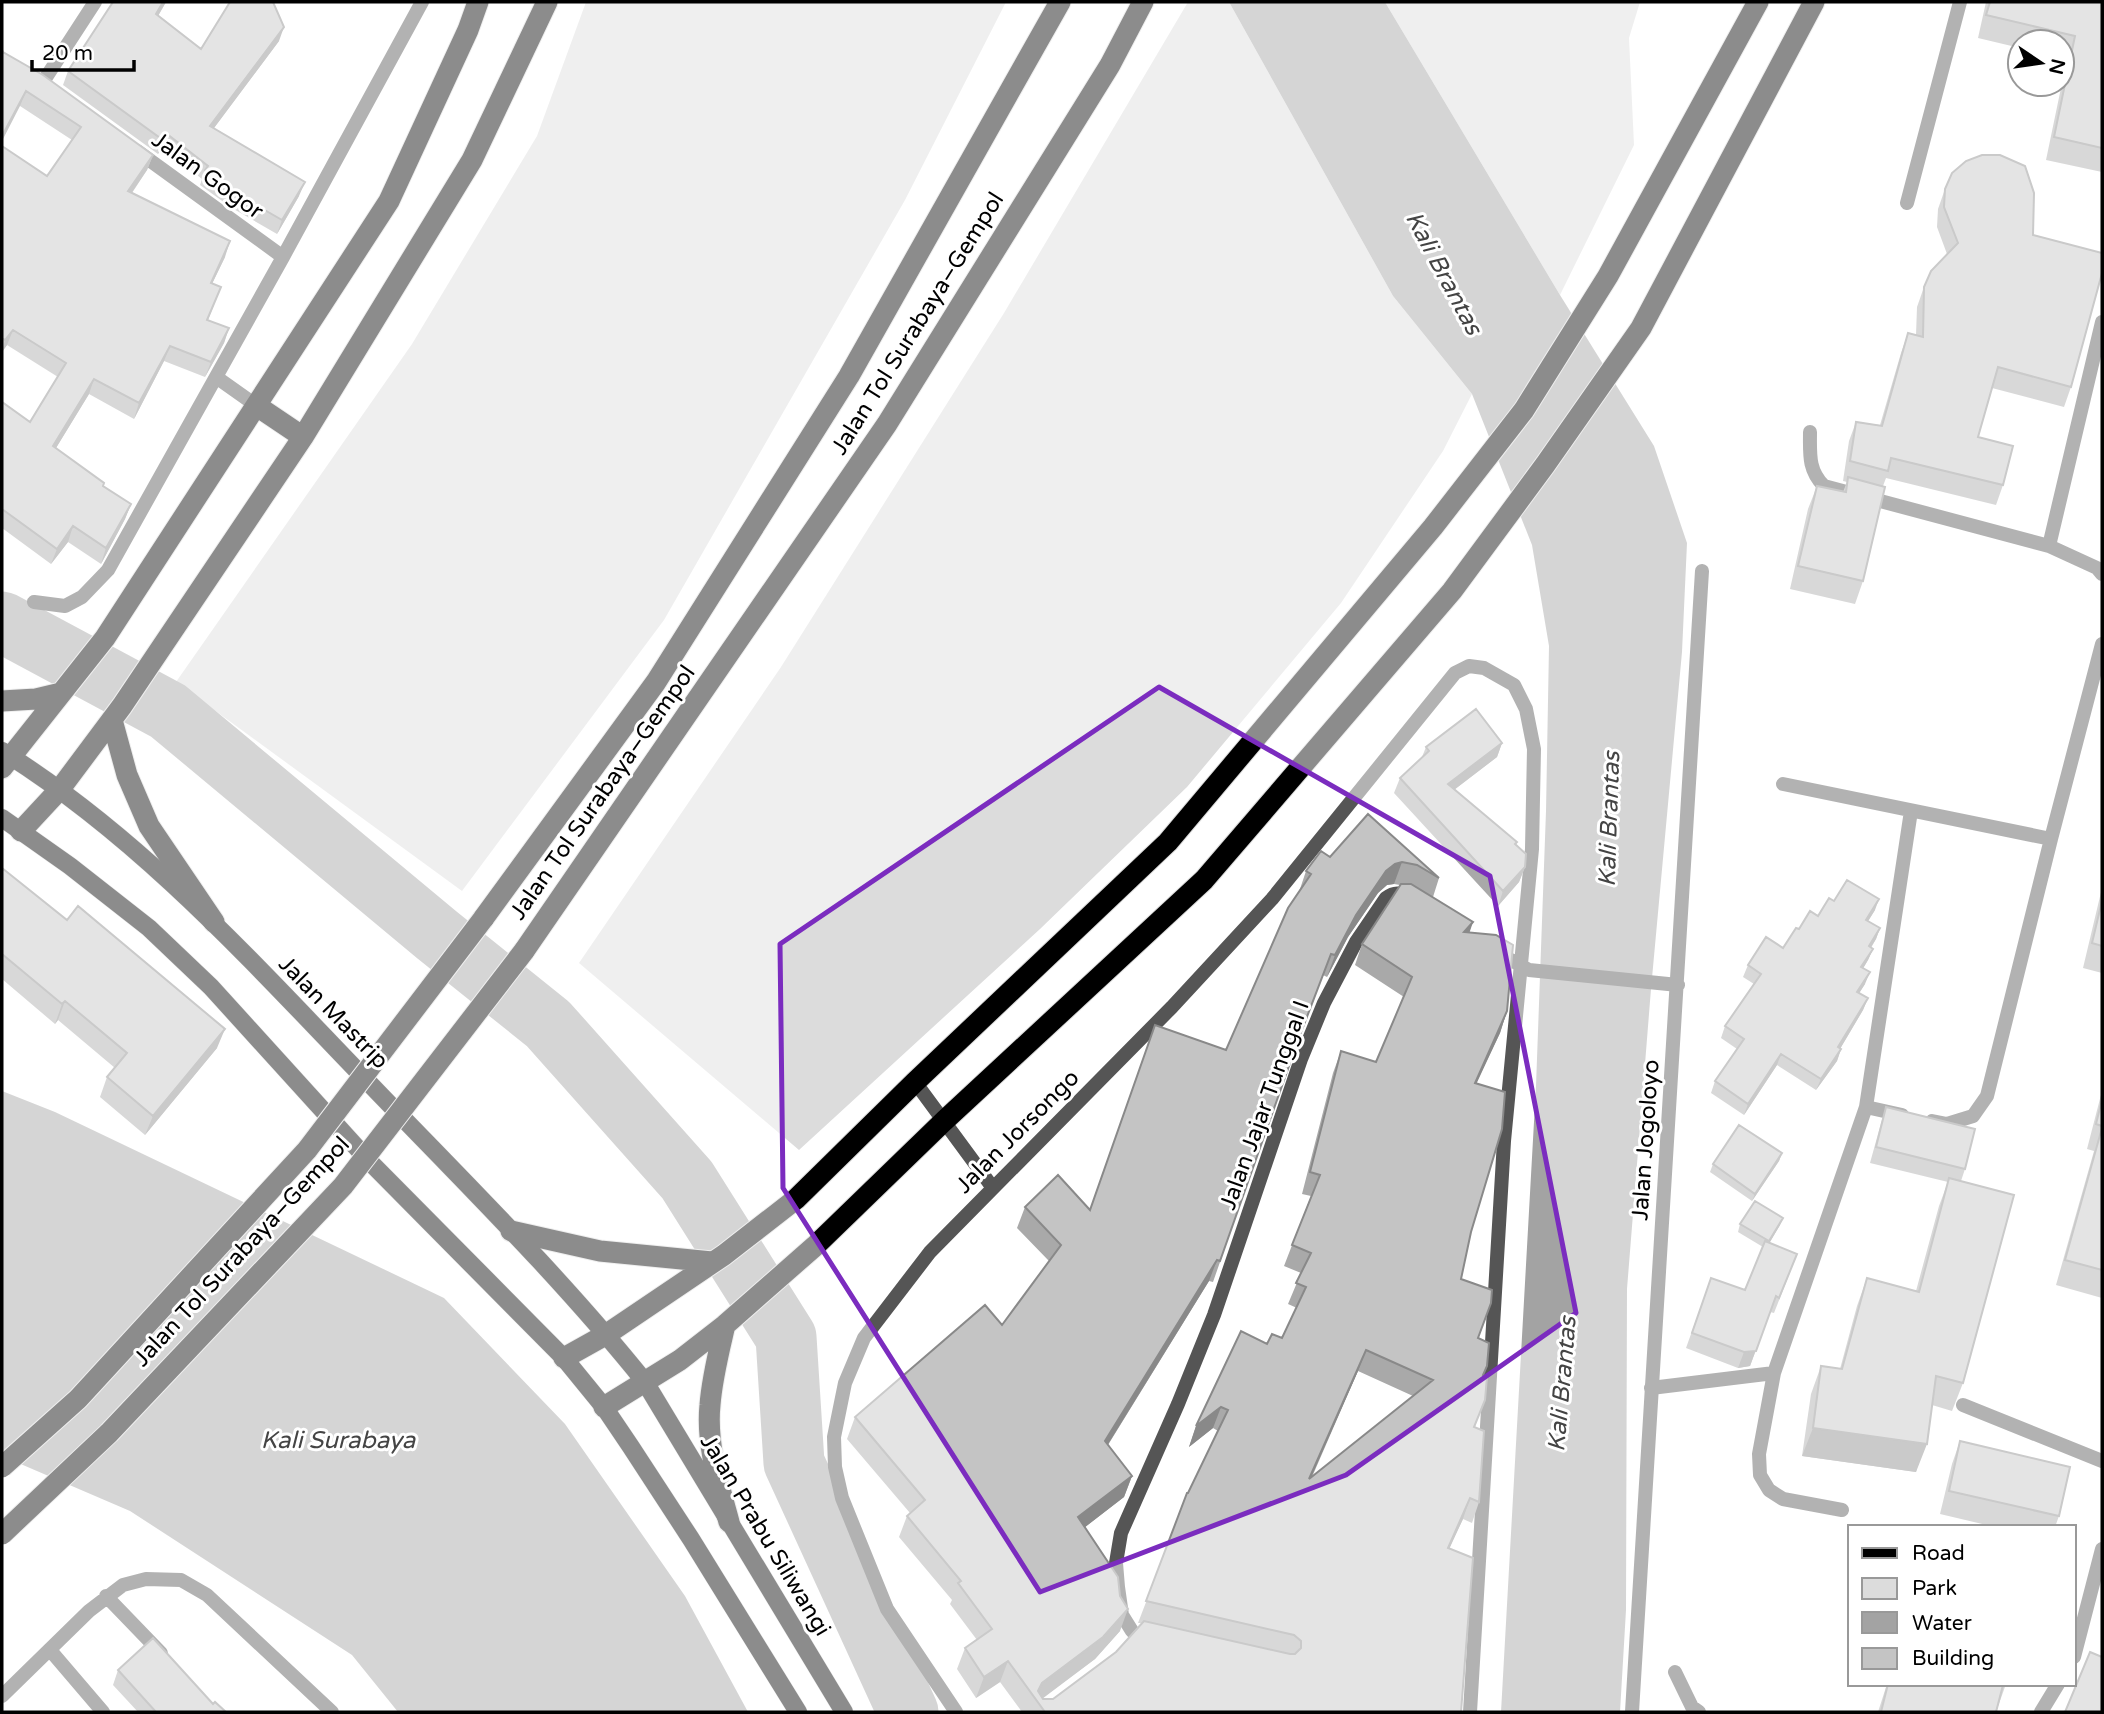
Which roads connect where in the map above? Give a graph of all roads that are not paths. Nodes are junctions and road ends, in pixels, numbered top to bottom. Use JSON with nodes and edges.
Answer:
{"nodes":[{"id":1,"x":95,"y":2,"type":"edge"},
{"id":2,"x":422,"y":2,"type":"edge"},
{"id":3,"x":478,"y":2,"type":"edge"},
{"id":4,"x":547,"y":2,"type":"edge"},
{"id":5,"x":1143,"y":2,"type":"edge"},
{"id":6,"x":1758,"y":2,"type":"edge"},
{"id":7,"x":1814,"y":2,"type":"edge"},
{"id":8,"x":1960,"y":2,"type":"edge"},
{"id":9,"x":1055,"y":11,"type":"edge"},
{"id":10,"x":43,"y":83,"type":"edge"},
{"id":11,"x":120,"y":138,"type":"edge"},
{"id":12,"x":1907,"y":203,"type":"dead end"},
{"id":13,"x":283,"y":257,"type":"junction"},
{"id":14,"x":2102,"y":322,"type":"edge"},
{"id":15,"x":216,"y":377,"type":"junction"},
{"id":16,"x":257,"y":406,"type":"junction"},
{"id":17,"x":1810,"y":432,"type":"dead end"},
{"id":18,"x":303,"y":437,"type":"junction"},
{"id":19,"x":2049,"y":546,"type":"junction"},
{"id":20,"x":1702,"y":571,"type":"dead end"},
{"id":21,"x":2102,"y":574,"type":"edge"},
{"id":22,"x":34,"y":602,"type":"dead end"},
{"id":23,"x":2102,"y":644,"type":"edge"},
{"id":24,"x":66,"y":686,"type":"junction"},
{"id":25,"x":2,"y":701,"type":"edge"},
{"id":26,"x":117,"y":713,"type":"junction"},
{"id":27,"x":5,"y":758,"type":"edge"},
{"id":28,"x":1783,"y":784,"type":"dead end"},
{"id":29,"x":60,"y":789,"type":"junction"},
{"id":30,"x":1911,"y":811,"type":"junction"},
{"id":31,"x":2,"y":818,"type":"edge"},
{"id":32,"x":21,"y":831,"type":"junction"},
{"id":33,"x":2050,"y":839,"type":"junction"},
{"id":34,"x":1419,"y":903,"type":"edge"},
{"id":35,"x":214,"y":922,"type":"junction"},
{"id":36,"x":1497,"y":951,"type":"edge"},
{"id":37,"x":1524,"y":967,"type":"junction"},
{"id":38,"x":1678,"y":985,"type":"junction"},
{"id":39,"x":915,"y":1082,"type":"junction"},
{"id":40,"x":1866,"y":1107,"type":"junction"},
{"id":41,"x":944,"y":1121,"type":"junction"},
{"id":42,"x":993,"y":1188,"type":"junction"},
{"id":43,"x":510,"y":1231,"type":"junction"},
{"id":44,"x":718,"y":1258,"type":"junction"},
{"id":45,"x":732,"y":1318,"type":"junction"},
{"id":46,"x":607,"y":1334,"type":"junction"},
{"id":47,"x":564,"y":1358,"type":"junction"},
{"id":48,"x":1774,"y":1373,"type":"junction"},
{"id":49,"x":645,"y":1382,"type":"junction"},
{"id":50,"x":1651,"y":1388,"type":"junction"},
{"id":51,"x":1963,"y":1405,"type":"edge"},
{"id":52,"x":604,"y":1407,"type":"junction"},
{"id":53,"x":2102,"y":1461,"type":"edge"},
{"id":54,"x":2,"y":1467,"type":"edge"},
{"id":55,"x":1842,"y":1510,"type":"dead end"},
{"id":56,"x":729,"y":1522,"type":"junction"},
{"id":57,"x":2,"y":1534,"type":"edge"},
{"id":58,"x":2102,"y":1549,"type":"edge"},
{"id":59,"x":106,"y":1596,"type":"junction"},
{"id":60,"x":1123,"y":1646,"type":"edge"},
{"id":61,"x":2076,"y":1649,"type":"edge"},
{"id":62,"x":50,"y":1650,"type":"junction"},
{"id":63,"x":172,"y":1664,"type":"edge"},
{"id":64,"x":1675,"y":1672,"type":"dead end"},
{"id":65,"x":2057,"y":1686,"type":"edge"},
{"id":66,"x":2,"y":1696,"type":"edge"},
{"id":67,"x":103,"y":1712,"type":"edge"},
{"id":68,"x":332,"y":1712,"type":"edge"},
{"id":69,"x":797,"y":1712,"type":"edge"},
{"id":70,"x":844,"y":1712,"type":"edge"},
{"id":71,"x":956,"y":1712,"type":"edge"},
{"id":72,"x":1470,"y":1712,"type":"edge"},
{"id":73,"x":1632,"y":1712,"type":"edge"},
{"id":74,"x":1699,"y":1712,"type":"edge"},
{"id":75,"x":2040,"y":1712,"type":"edge"}],
"edges":[{"from":1,"to":10,"type":"street"},
{"from":2,"to":13,"type":"street"},
{"from":3,"to":16,"type":"highway"},
{"from":4,"to":18,"type":"highway"},
{"from":5,"to":57,"type":"highway","name":"Jalan Tol Surabaya–Gempol","bridge":true},
{"from":6,"to":39,"type":"highway"},
{"from":7,"to":41,"type":"highway"},
{"from":8,"to":12,"type":"street"},
{"from":9,"to":54,"type":"highway","name":"Jalan Tol Surabaya–Gempol","bridge":true},
{"from":11,"to":13,"type":"street","name":"Jalan Gogor"},
{"from":13,"to":15,"type":"street"},
{"from":14,"to":19,"type":"street"},
{"from":15,"to":16,"type":"street"},
{"from":15,"to":22,"type":"street"},
{"from":16,"to":18,"type":"highway"},
{"from":16,"to":24,"type":"highway"},
{"from":17,"to":19,"type":"street"},
{"from":18,"to":26,"type":"highway"},
{"from":19,"to":21,"type":"street"},
{"from":20,"to":38,"type":"street","name":"Jalan Jogoloyo"},
{"from":23,"to":33,"type":"street"},
{"from":24,"to":25,"type":"highway"},
{"from":24,"to":27,"type":"highway"},
{"from":26,"to":29,"type":"highway"},
{"from":26,"to":35,"type":"highway"},
{"from":27,"to":29,"type":"main road","name":"Jalan Mastrip"},
{"from":28,"to":30,"type":"street"},
{"from":29,"to":32,"type":"highway"},
{"from":29,"to":35,"type":"main road","name":"Jalan Mastrip"},
{"from":30,"to":33,"type":"street"},
{"from":30,"to":40,"type":"street"},
{"from":31,"to":32,"type":"main road"},
{"from":32,"to":47,"type":"main road"},
{"from":33,"to":40,"type":"street"},
{"from":34,"to":60,"type":"street","name":"Jalan Jajar Tunggal I"},
{"from":35,"to":43,"type":"main road","name":"Jalan Mastrip"},
{"from":36,"to":37,"type":"street"},
{"from":37,"to":38,"type":"street"},
{"from":37,"to":42,"type":"street","name":"Jalan Jorsongo"},
{"from":37,"to":72,"type":"street"},
{"from":38,"to":50,"type":"street","name":"Jalan Jogoloyo"},
{"from":39,"to":41,"type":"street"},
{"from":39,"to":44,"type":"highway"},
{"from":40,"to":48,"type":"street"},
{"from":41,"to":42,"type":"street"},
{"from":41,"to":45,"type":"highway"},
{"from":42,"to":71,"type":"street","name":"Jalan Jorsongo"},
{"from":43,"to":44,"type":"highway"},
{"from":43,"to":46,"type":"main road","name":"Jalan Mastrip"},
{"from":44,"to":46,"type":"highway"},
{"from":45,"to":49,"type":"highway"},
{"from":45,"to":56,"type":"highway"},
{"from":46,"to":47,"type":"highway"},
{"from":46,"to":49,"type":"main road","name":"Jalan Prabu Siliwangi"},
{"from":47,"to":52,"type":"main road"},
{"from":48,"to":50,"type":"street"},
{"from":48,"to":55,"type":"street"},
{"from":49,"to":52,"type":"highway"},
{"from":49,"to":56,"type":"main road","name":"Jalan Prabu Siliwangi"},
{"from":50,"to":73,"type":"street","name":"Jalan Jogoloyo"},
{"from":51,"to":53,"type":"street"},
{"from":52,"to":69,"type":"main road"},
{"from":56,"to":70,"type":"main road","name":"Jalan Prabu Siliwangi"},
{"from":58,"to":61,"type":"street"},
{"from":59,"to":62,"type":"street"},
{"from":59,"to":63,"type":"street"},
{"from":59,"to":68,"type":"street"},
{"from":62,"to":66,"type":"street"},
{"from":62,"to":67,"type":"street"},
{"from":64,"to":74,"type":"street"},
{"from":65,"to":75,"type":"street"}]}
